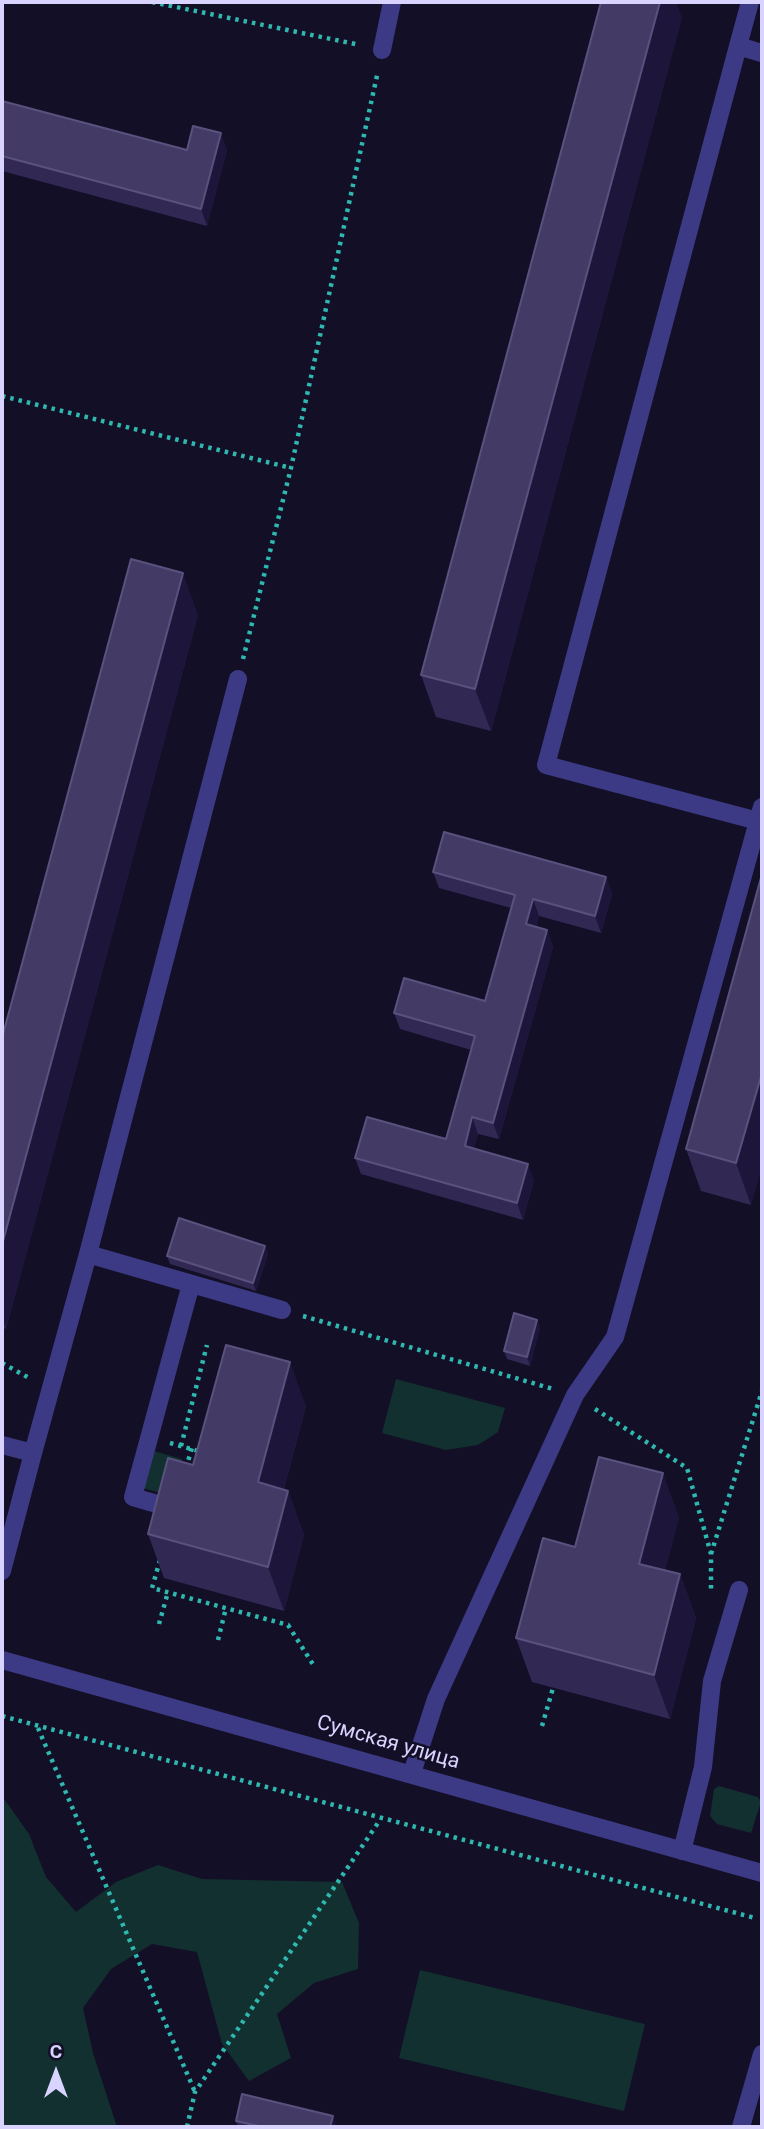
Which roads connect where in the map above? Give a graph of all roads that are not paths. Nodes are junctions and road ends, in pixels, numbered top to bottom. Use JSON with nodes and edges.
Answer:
{"nodes":[{"id":1,"x":393,"y":2,"type":"edge"},
{"id":2,"x":750,"y":2,"type":"edge"},
{"id":3,"x":738,"y":46,"type":"junction"},
{"id":4,"x":382,"y":50,"type":"road end"},
{"id":5,"x":762,"y":53,"type":"edge"},
{"id":6,"x":238,"y":679,"type":"road end"},
{"id":7,"x":760,"y":814,"type":"edge"},
{"id":8,"x":88,"y":1254,"type":"junction"},
{"id":9,"x":191,"y":1284,"type":"junction"},
{"id":10,"x":282,"y":1310,"type":"dead end"},
{"id":11,"x":2,"y":1445,"type":"edge"},
{"id":12,"x":33,"y":1453,"type":"junction"},
{"id":13,"x":174,"y":1509,"type":"edge"},
{"id":14,"x":2,"y":1571,"type":"edge"},
{"id":15,"x":739,"y":1590,"type":"dead end"},
{"id":16,"x":2,"y":1660,"type":"edge"},
{"id":17,"x":412,"y":1773,"type":"junction"},
{"id":18,"x":682,"y":1851,"type":"junction"},
{"id":19,"x":762,"y":1873,"type":"edge"},
{"id":20,"x":762,"y":2054,"type":"edge"},
{"id":21,"x":741,"y":2127,"type":"edge"}],
"edges":[{"from":1,"to":4,"type":"street"},
{"from":2,"to":3,"type":"street"},
{"from":3,"to":5,"type":"street"},
{"from":3,"to":7,"type":"street"},
{"from":6,"to":8,"type":"street"},
{"from":7,"to":17,"type":"street"},
{"from":8,"to":9,"type":"street"},
{"from":8,"to":12,"type":"street"},
{"from":9,"to":10,"type":"street"},
{"from":9,"to":13,"type":"street"},
{"from":11,"to":12,"type":"street"},
{"from":12,"to":14,"type":"street"},
{"from":15,"to":18,"type":"street"},
{"from":16,"to":17,"type":"street","name":"Сумская улица"},
{"from":17,"to":18,"type":"street","name":"Сумская улица"},
{"from":18,"to":19,"type":"street","name":"Сумская улица"},
{"from":20,"to":21,"type":"street"}]}
